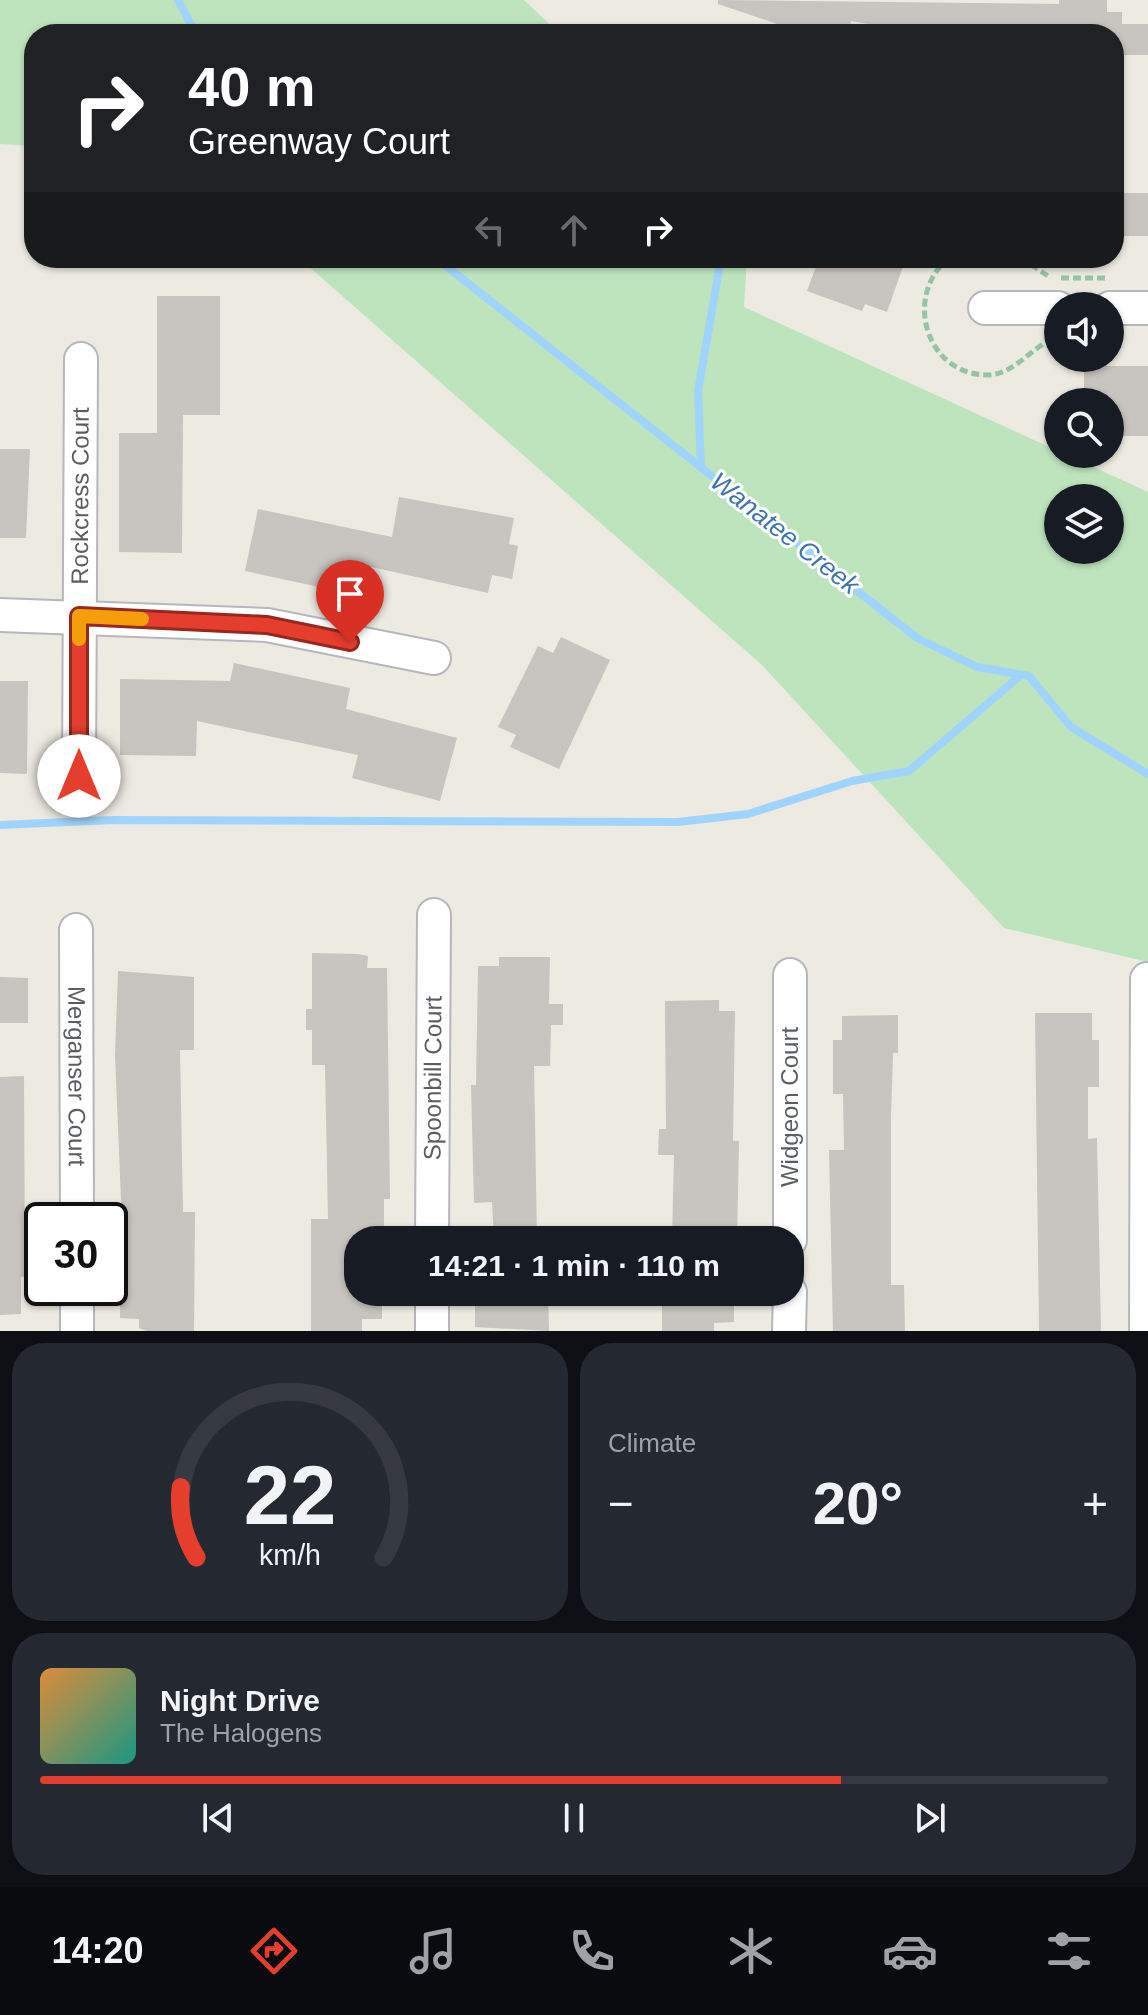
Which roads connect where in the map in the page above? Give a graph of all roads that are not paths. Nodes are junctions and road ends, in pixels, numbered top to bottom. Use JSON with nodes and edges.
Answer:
{"nodes":[{"id":1,"x":1124,"y":298,"type":"edge"},
{"id":2,"x":985,"y":308,"type":"dead end"},
{"id":3,"x":1044,"y":308,"type":"edge"},
{"id":4,"x":1148,"y":308,"type":"edge"},
{"id":5,"x":81,"y":359,"type":"dead end"},
{"id":6,"x":0,"y":615,"type":"edge"},
{"id":7,"x":79,"y":616,"type":"junction"},
{"id":8,"x":434,"y":658,"type":"dead end"},
{"id":9,"x":79,"y":776,"type":"dead end"},
{"id":10,"x":434,"y":915,"type":"dead end"},
{"id":11,"x":76,"y":930,"type":"dead end"},
{"id":12,"x":790,"y":975,"type":"dead end"},
{"id":13,"x":1147,"y":979,"type":"edge"},
{"id":14,"x":77,"y":1202,"type":"edge"},
{"id":15,"x":432,"y":1226,"type":"edge"},
{"id":16,"x":790,"y":1226,"type":"edge"},
{"id":17,"x":77,"y":1306,"type":"edge"},
{"id":18,"x":432,"y":1306,"type":"edge"},
{"id":19,"x":790,"y":1306,"type":"edge"},
{"id":20,"x":77,"y":1331,"type":"edge"},
{"id":21,"x":432,"y":1331,"type":"edge"},
{"id":22,"x":789,"y":1331,"type":"edge"},
{"id":23,"x":1146,"y":1331,"type":"edge"}],
"edges":[{"from":1,"to":4,"type":"street"},
{"from":2,"to":3,"type":"street"},
{"from":5,"to":7,"type":"street","name":"Rockcress Court"},
{"from":6,"to":7,"type":"street"},
{"from":7,"to":8,"type":"street"},
{"from":7,"to":9,"type":"street","name":"Rockcress Court"},
{"from":10,"to":15,"type":"street","name":"Spoonbill Court"},
{"from":11,"to":14,"type":"street","name":"Merganser Court"},
{"from":12,"to":16,"type":"street","name":"Widgeon Court"},
{"from":13,"to":23,"type":"street"},
{"from":17,"to":20,"type":"street"},
{"from":18,"to":21,"type":"street"},
{"from":19,"to":22,"type":"street"}]}
